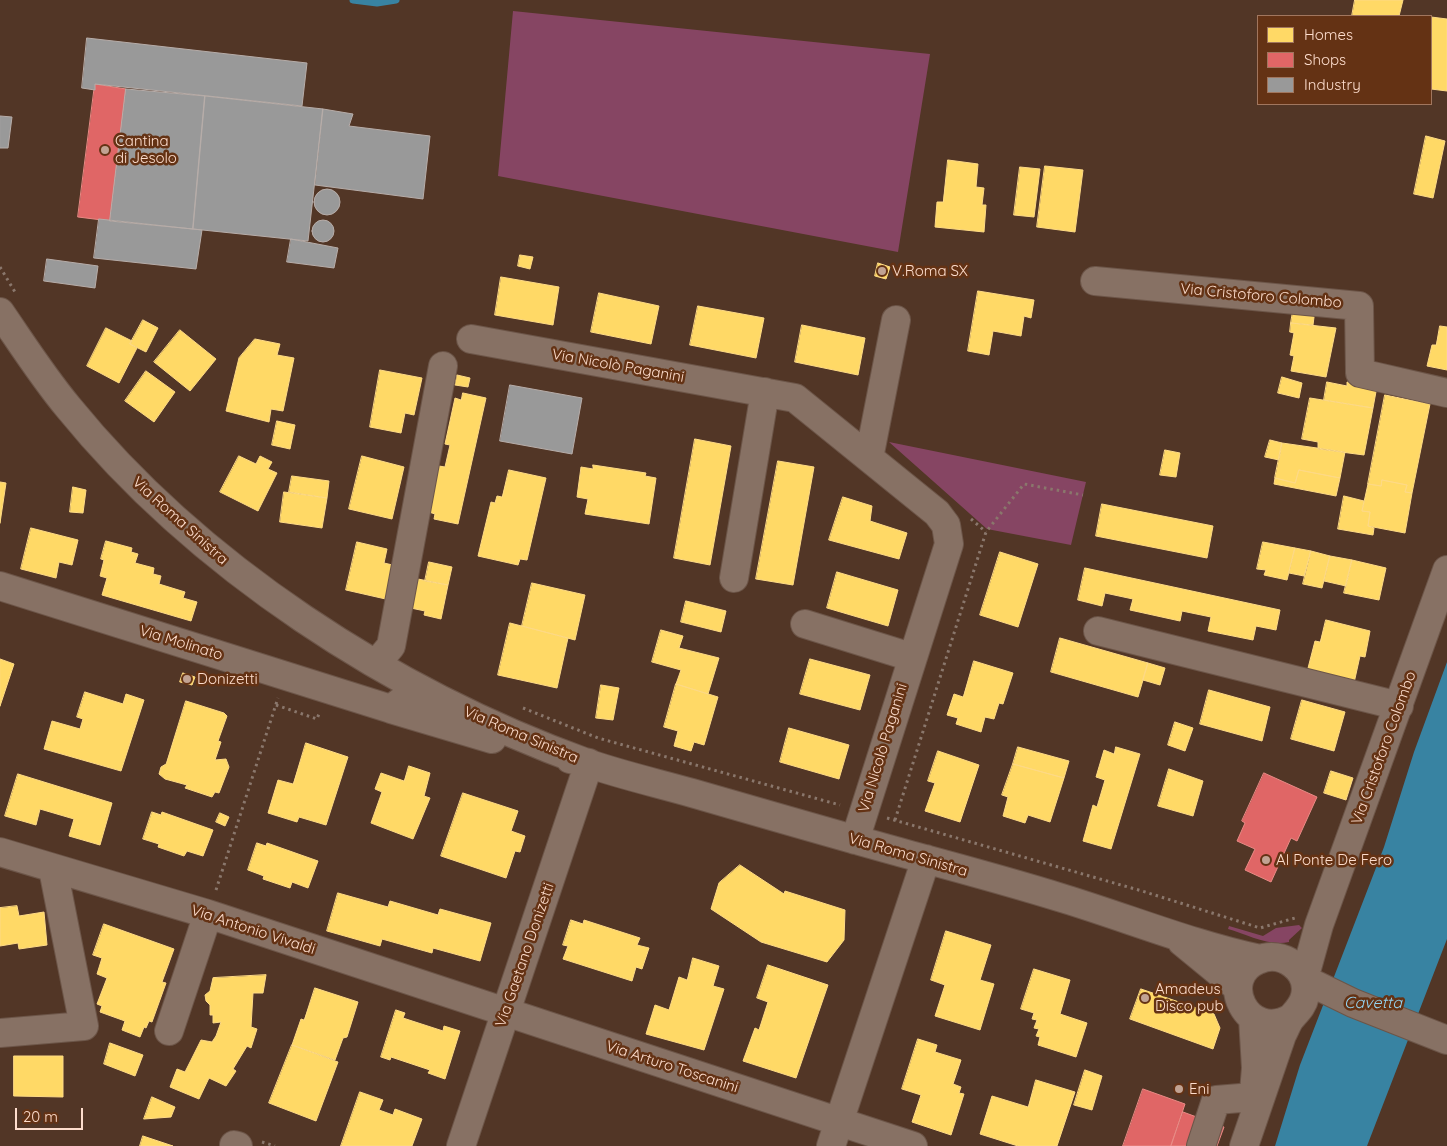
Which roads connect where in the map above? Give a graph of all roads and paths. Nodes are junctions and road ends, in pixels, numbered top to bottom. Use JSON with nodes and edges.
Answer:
{"nodes":[{"id":1,"x":0,"y":267,"type":"edge"},
{"id":2,"x":1095,"y":281,"type":"dead end"},
{"id":3,"x":9,"y":304,"type":"edge"},
{"id":4,"x":896,"y":320,"type":"dead end"},
{"id":5,"x":471,"y":339,"type":"dead end"},
{"id":6,"x":443,"y":366,"type":"dead end"},
{"id":7,"x":765,"y":392,"type":"junction"},
{"id":8,"x":1447,"y":393,"type":"edge"},
{"id":9,"x":869,"y":458,"type":"junction"},
{"id":10,"x":1083,"y":495,"type":"dead end"},
{"id":11,"x":1447,"y":570,"type":"edge"},
{"id":12,"x":734,"y":578,"type":"dead end"},
{"id":13,"x":0,"y":586,"type":"edge"},
{"id":14,"x":805,"y":624,"type":"dead end"},
{"id":15,"x":1098,"y":631,"type":"dead end"},
{"id":16,"x":912,"y":657,"type":"junction"},
{"id":17,"x":376,"y":664,"type":"junction"},
{"id":18,"x":285,"y":676,"type":"junction"},
{"id":19,"x":414,"y":685,"type":"junction"},
{"id":20,"x":276,"y":705,"type":"junction"},
{"id":21,"x":517,"y":706,"type":"dead end"},
{"id":22,"x":1399,"y":706,"type":"junction"},
{"id":23,"x":391,"y":709,"type":"junction"},
{"id":24,"x":320,"y":710,"type":"dead end"},
{"id":25,"x":588,"y":763,"type":"junction"},
{"id":26,"x":863,"y":812,"type":"junction"},
{"id":27,"x":895,"y":820,"type":"junction"},
{"id":28,"x":855,"y":840,"type":"junction"},
{"id":29,"x":0,"y":852,"type":"edge"},
{"id":30,"x":926,"y":860,"type":"junction"},
{"id":31,"x":53,"y":869,"type":"junction"},
{"id":32,"x":208,"y":914,"type":"junction"},
{"id":33,"x":1319,"y":925,"type":"junction"},
{"id":34,"x":1173,"y":934,"type":"junction"},
{"id":35,"x":1270,"y":958,"type":"junction"},
{"id":36,"x":1238,"y":988,"type":"junction"},
{"id":37,"x":1305,"y":997,"type":"junction"},
{"id":38,"x":505,"y":1012,"type":"junction"},
{"id":39,"x":1253,"y":1018,"type":"junction"},
{"id":40,"x":169,"y":1031,"type":"dead end"},
{"id":41,"x":0,"y":1033,"type":"edge"},
{"id":42,"x":1447,"y":1040,"type":"edge"},
{"id":43,"x":1253,"y":1097,"type":"junction"},
{"id":44,"x":835,"y":1134,"type":"edge"},
{"id":45,"x":1246,"y":1140,"type":"edge"},
{"id":46,"x":461,"y":1146,"type":"edge"},
{"id":47,"x":913,"y":1146,"type":"edge"},
{"id":48,"x":1201,"y":1146,"type":"edge"}],
"edges":[{"from":1,"to":3,"type":"path"},
{"from":2,"to":8,"type":"street","name":"Via Cristoforo Colombo"},
{"from":3,"to":17,"type":"street","name":"Via Roma Sinistra"},
{"from":4,"to":9,"type":"street"},
{"from":5,"to":7,"type":"street","name":"Via Nicolò Paganini"},
{"from":6,"to":17,"type":"street"},
{"from":7,"to":9,"type":"street","name":"Via Nicolò Paganini"},
{"from":7,"to":12,"type":"street"},
{"from":9,"to":16,"type":"street","name":"Via Nicolò Paganini"},
{"from":10,"to":27,"type":"path"},
{"from":11,"to":22,"type":"street","name":"Via Cristoforo Colombo"},
{"from":13,"to":18,"type":"street","name":"Via Molinato"},
{"from":14,"to":16,"type":"street"},
{"from":15,"to":22,"type":"street"},
{"from":16,"to":26,"type":"street","name":"Via Nicolò Paganini"},
{"from":17,"to":19,"type":"street","name":"Via Roma Sinistra"},
{"from":18,"to":20,"type":"path"},
{"from":18,"to":23,"type":"street","name":"Via Molinato"},
{"from":19,"to":23,"type":"street"},
{"from":19,"to":25,"type":"street","name":"Via Roma Sinistra"},
{"from":20,"to":24,"type":"path"},
{"from":20,"to":32,"type":"path"},
{"from":21,"to":26,"type":"path"},
{"from":22,"to":33,"type":"street","name":"Via Cristoforo Colombo"},
{"from":23,"to":25,"type":"street","name":"Via Molinato"},
{"from":25,"to":28,"type":"street","name":"Via Roma Sinistra"},
{"from":25,"to":38,"type":"street","name":"Via Gaetano Donizetti"},
{"from":26,"to":27,"type":"path"},
{"from":26,"to":28,"type":"street","name":"Via Nicolò Paganini"},
{"from":27,"to":33,"type":"path"},
{"from":28,"to":30,"type":"street","name":"Via Roma Sinistra"},
{"from":29,"to":31,"type":"street","name":"Via Antonio Vivaldi"},
{"from":30,"to":34,"type":"street","name":"Via Roma Sinistra"},
{"from":30,"to":44,"type":"street"},
{"from":31,"to":32,"type":"street","name":"Via Antonio Vivaldi"},
{"from":31,"to":41,"type":"street"},
{"from":32,"to":38,"type":"street","name":"Via Antonio Vivaldi"},
{"from":32,"to":40,"type":"street"},
{"from":33,"to":35,"type":"street","name":"Via Cristoforo Colombo"},
{"from":33,"to":37,"type":"street","name":"Via Cristoforo Colombo"},
{"from":34,"to":35,"type":"street","name":"Via Roma Sinistra"},
{"from":34,"to":36,"type":"street","name":"Via Roma Sinistra"},
{"from":35,"to":36,"type":"street"},
{"from":35,"to":37,"type":"street"},
{"from":36,"to":39,"type":"street"},
{"from":37,"to":39,"type":"street"},
{"from":37,"to":42,"type":"street"},
{"from":37,"to":45,"type":"street","name":"Via Cristoforo Colombo"},
{"from":38,"to":44,"type":"street","name":"Via Arturo Toscanini"},
{"from":38,"to":46,"type":"street","name":"Via Gaetano Donizetti"},
{"from":39,"to":43,"type":"street"},
{"from":43,"to":45,"type":"street"},
{"from":43,"to":48,"type":"street"},
{"from":44,"to":47,"type":"street","name":"Via Arturo Toscanini"}]}
